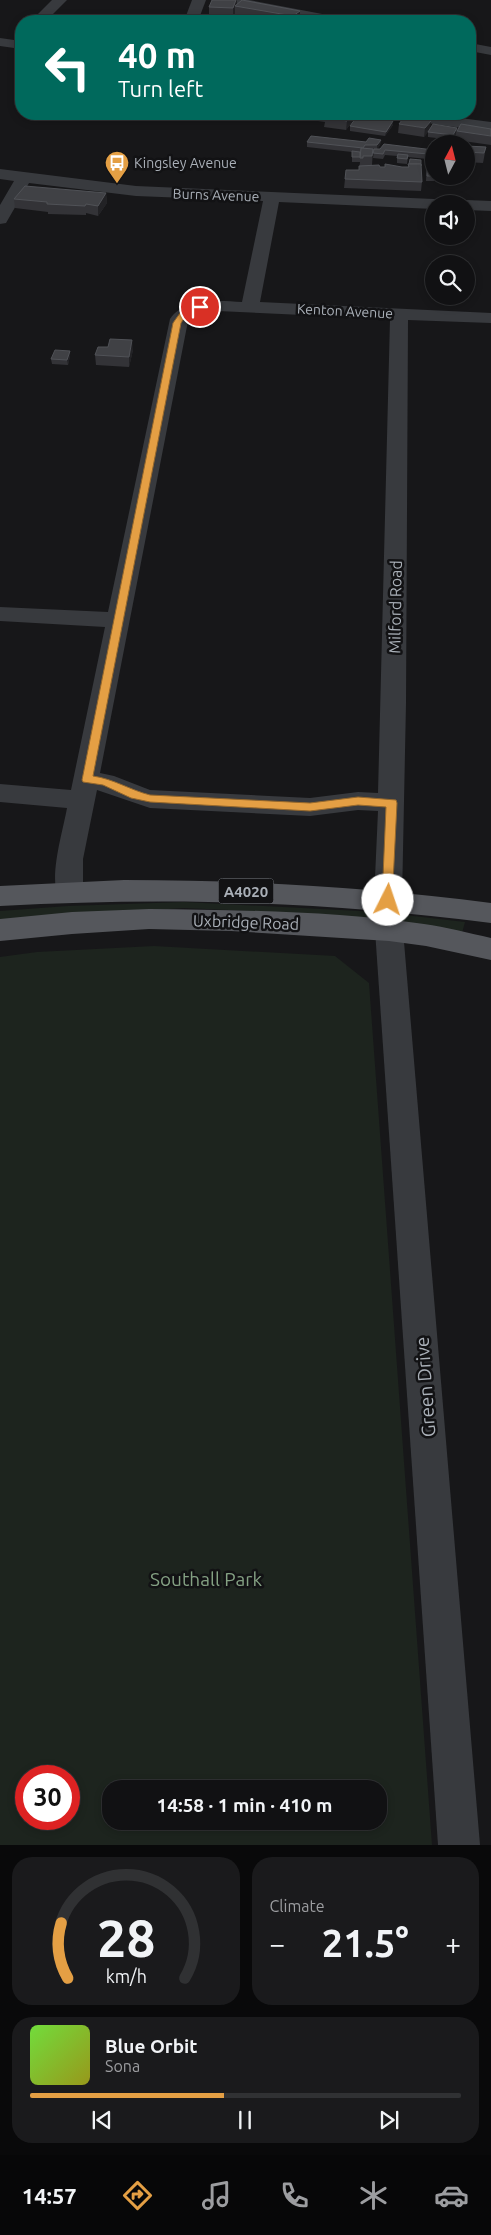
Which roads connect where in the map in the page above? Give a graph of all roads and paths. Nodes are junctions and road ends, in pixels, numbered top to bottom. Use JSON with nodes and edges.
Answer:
{"nodes":[{"id":1,"x":60,"y":0,"type":"edge"},
{"id":2,"x":199,"y":0,"type":"edge"},
{"id":3,"x":228,"y":0,"type":"edge"},
{"id":4,"x":44,"y":15,"type":"edge"},
{"id":5,"x":193,"y":15,"type":"edge"},
{"id":6,"x":307,"y":15,"type":"edge"},
{"id":7,"x":0,"y":42,"type":"edge"},
{"id":8,"x":15,"y":42,"type":"edge"},
{"id":9,"x":476,"y":48,"type":"edge"},
{"id":10,"x":491,"y":51,"type":"edge"},
{"id":11,"x":441,"y":120,"type":"edge"},
{"id":12,"x":491,"y":127,"type":"edge"},
{"id":13,"x":0,"y":174,"type":"edge"},
{"id":14,"x":24,"y":178,"type":"junction"},
{"id":15,"x":272,"y":197,"type":"junction"},
{"id":16,"x":425,"y":204,"type":"edge"},
{"id":17,"x":475,"y":205,"type":"edge"},
{"id":18,"x":491,"y":206,"type":"edge"},
{"id":19,"x":0,"y":219,"type":"edge"},
{"id":20,"x":250,"y":307,"type":"junction"},
{"id":21,"x":399,"y":314,"type":"junction"},
{"id":22,"x":491,"y":318,"type":"edge"},
{"id":23,"x":0,"y":614,"type":"edge"},
{"id":24,"x":119,"y":620,"type":"junction"},
{"id":25,"x":85,"y":790,"type":"junction"},
{"id":26,"x":0,"y":793,"type":"edge"},
{"id":27,"x":392,"y":803,"type":"junction"},
{"id":28,"x":69,"y":892,"type":"junction"},
{"id":29,"x":0,"y":896,"type":"edge"},
{"id":30,"x":388,"y":900,"type":"junction"},
{"id":31,"x":491,"y":913,"type":"edge"},
{"id":32,"x":0,"y":930,"type":"edge"},
{"id":33,"x":389,"y":930,"type":"junction"},
{"id":34,"x":491,"y":950,"type":"edge"},
{"id":35,"x":459,"y":1845,"type":"edge"}],
"edges":[{"from":1,"to":4,"type":"street"},
{"from":2,"to":5,"type":"street"},
{"from":3,"to":6,"type":"street"},
{"from":7,"to":8,"type":"street"},
{"from":9,"to":10,"type":"street"},
{"from":11,"to":12,"type":"street"},
{"from":13,"to":14,"type":"street","name":"Burns Avenue"},
{"from":14,"to":15,"type":"street","name":"Burns Avenue"},
{"from":14,"to":19,"type":"street"},
{"from":15,"to":16,"type":"street","name":"Burns Avenue"},
{"from":15,"to":20,"type":"street"},
{"from":17,"to":18,"type":"street"},
{"from":20,"to":21,"type":"street","name":"Kenton Avenue"},
{"from":20,"to":24,"type":"street","name":"Kenton Avenue"},
{"from":21,"to":22,"type":"street","name":"Kenton Avenue"},
{"from":21,"to":27,"type":"street","name":"Milford Road"},
{"from":23,"to":24,"type":"street"},
{"from":24,"to":25,"type":"street"},
{"from":25,"to":26,"type":"street"},
{"from":25,"to":27,"type":"street"},
{"from":25,"to":28,"type":"street"},
{"from":27,"to":30,"type":"street","name":"Milford Road"},
{"from":28,"to":29,"type":"main road","name":"Uxbridge Road","number":"A4020"},
{"from":28,"to":30,"type":"main road","name":"Uxbridge Road","number":"A4020"},
{"from":30,"to":31,"type":"main road","name":"Uxbridge Road","number":"A4020"},
{"from":32,"to":33,"type":"main road","name":"Uxbridge Road","number":"A4020"},
{"from":33,"to":34,"type":"main road","name":"Uxbridge Road","number":"A4020"},
{"from":33,"to":35,"type":"street","name":"Green Drive"}]}
